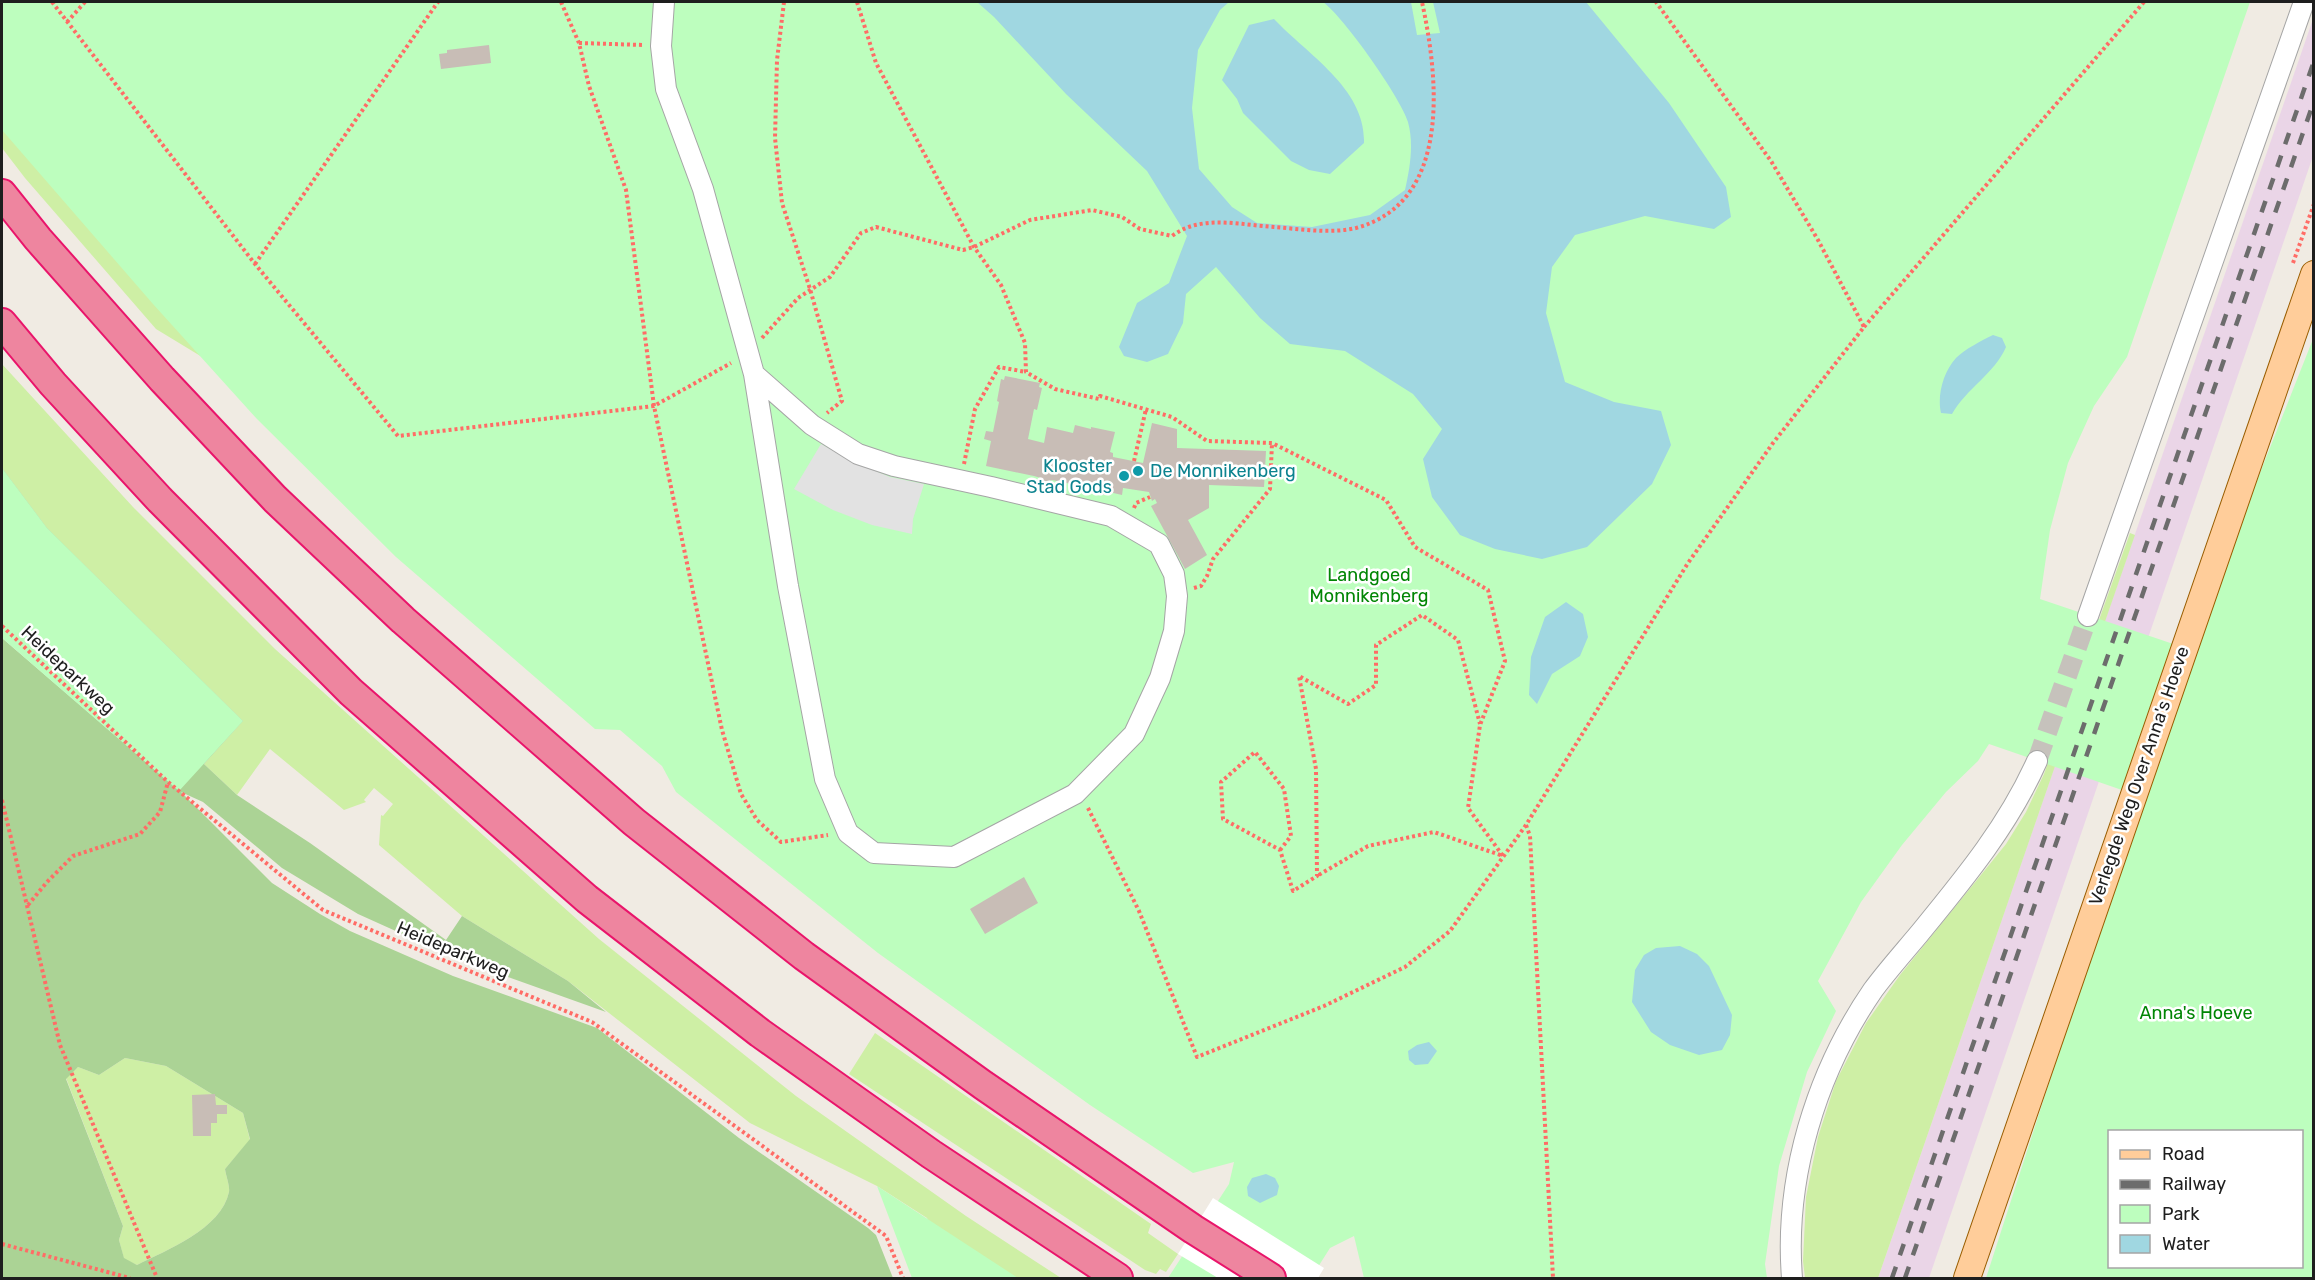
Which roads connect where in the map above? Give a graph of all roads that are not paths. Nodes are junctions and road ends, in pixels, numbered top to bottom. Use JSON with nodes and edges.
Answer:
{"nodes":[{"id":1,"x":664,"y":2,"type":"edge"},
{"id":2,"x":2304,"y":2,"type":"edge"},
{"id":3,"x":2,"y":194,"type":"edge"},
{"id":4,"x":2313,"y":274,"type":"edge"},
{"id":5,"x":2,"y":323,"type":"edge"},
{"id":6,"x":754,"y":374,"type":"junction"},
{"id":7,"x":2088,"y":616,"type":"tunnel mouth"},
{"id":8,"x":2037,"y":761,"type":"tunnel mouth"},
{"id":9,"x":1118,"y":1278,"type":"edge"},
{"id":10,"x":1271,"y":1278,"type":"edge"},
{"id":11,"x":1792,"y":1278,"type":"edge"},
{"id":12,"x":1967,"y":1278,"type":"edge"}],
"edges":[{"from":1,"to":6,"type":"lane"},
{"from":2,"to":7,"type":"lane"},
{"from":3,"to":10,"type":"highway"},
{"from":4,"to":12,"type":"main road","name":"Verlegde Weg Over Anna's Hoeve"},
{"from":5,"to":9,"type":"highway"},
{"from":6,"to":6,"type":"lane"},
{"from":8,"to":11,"type":"lane"}]}
